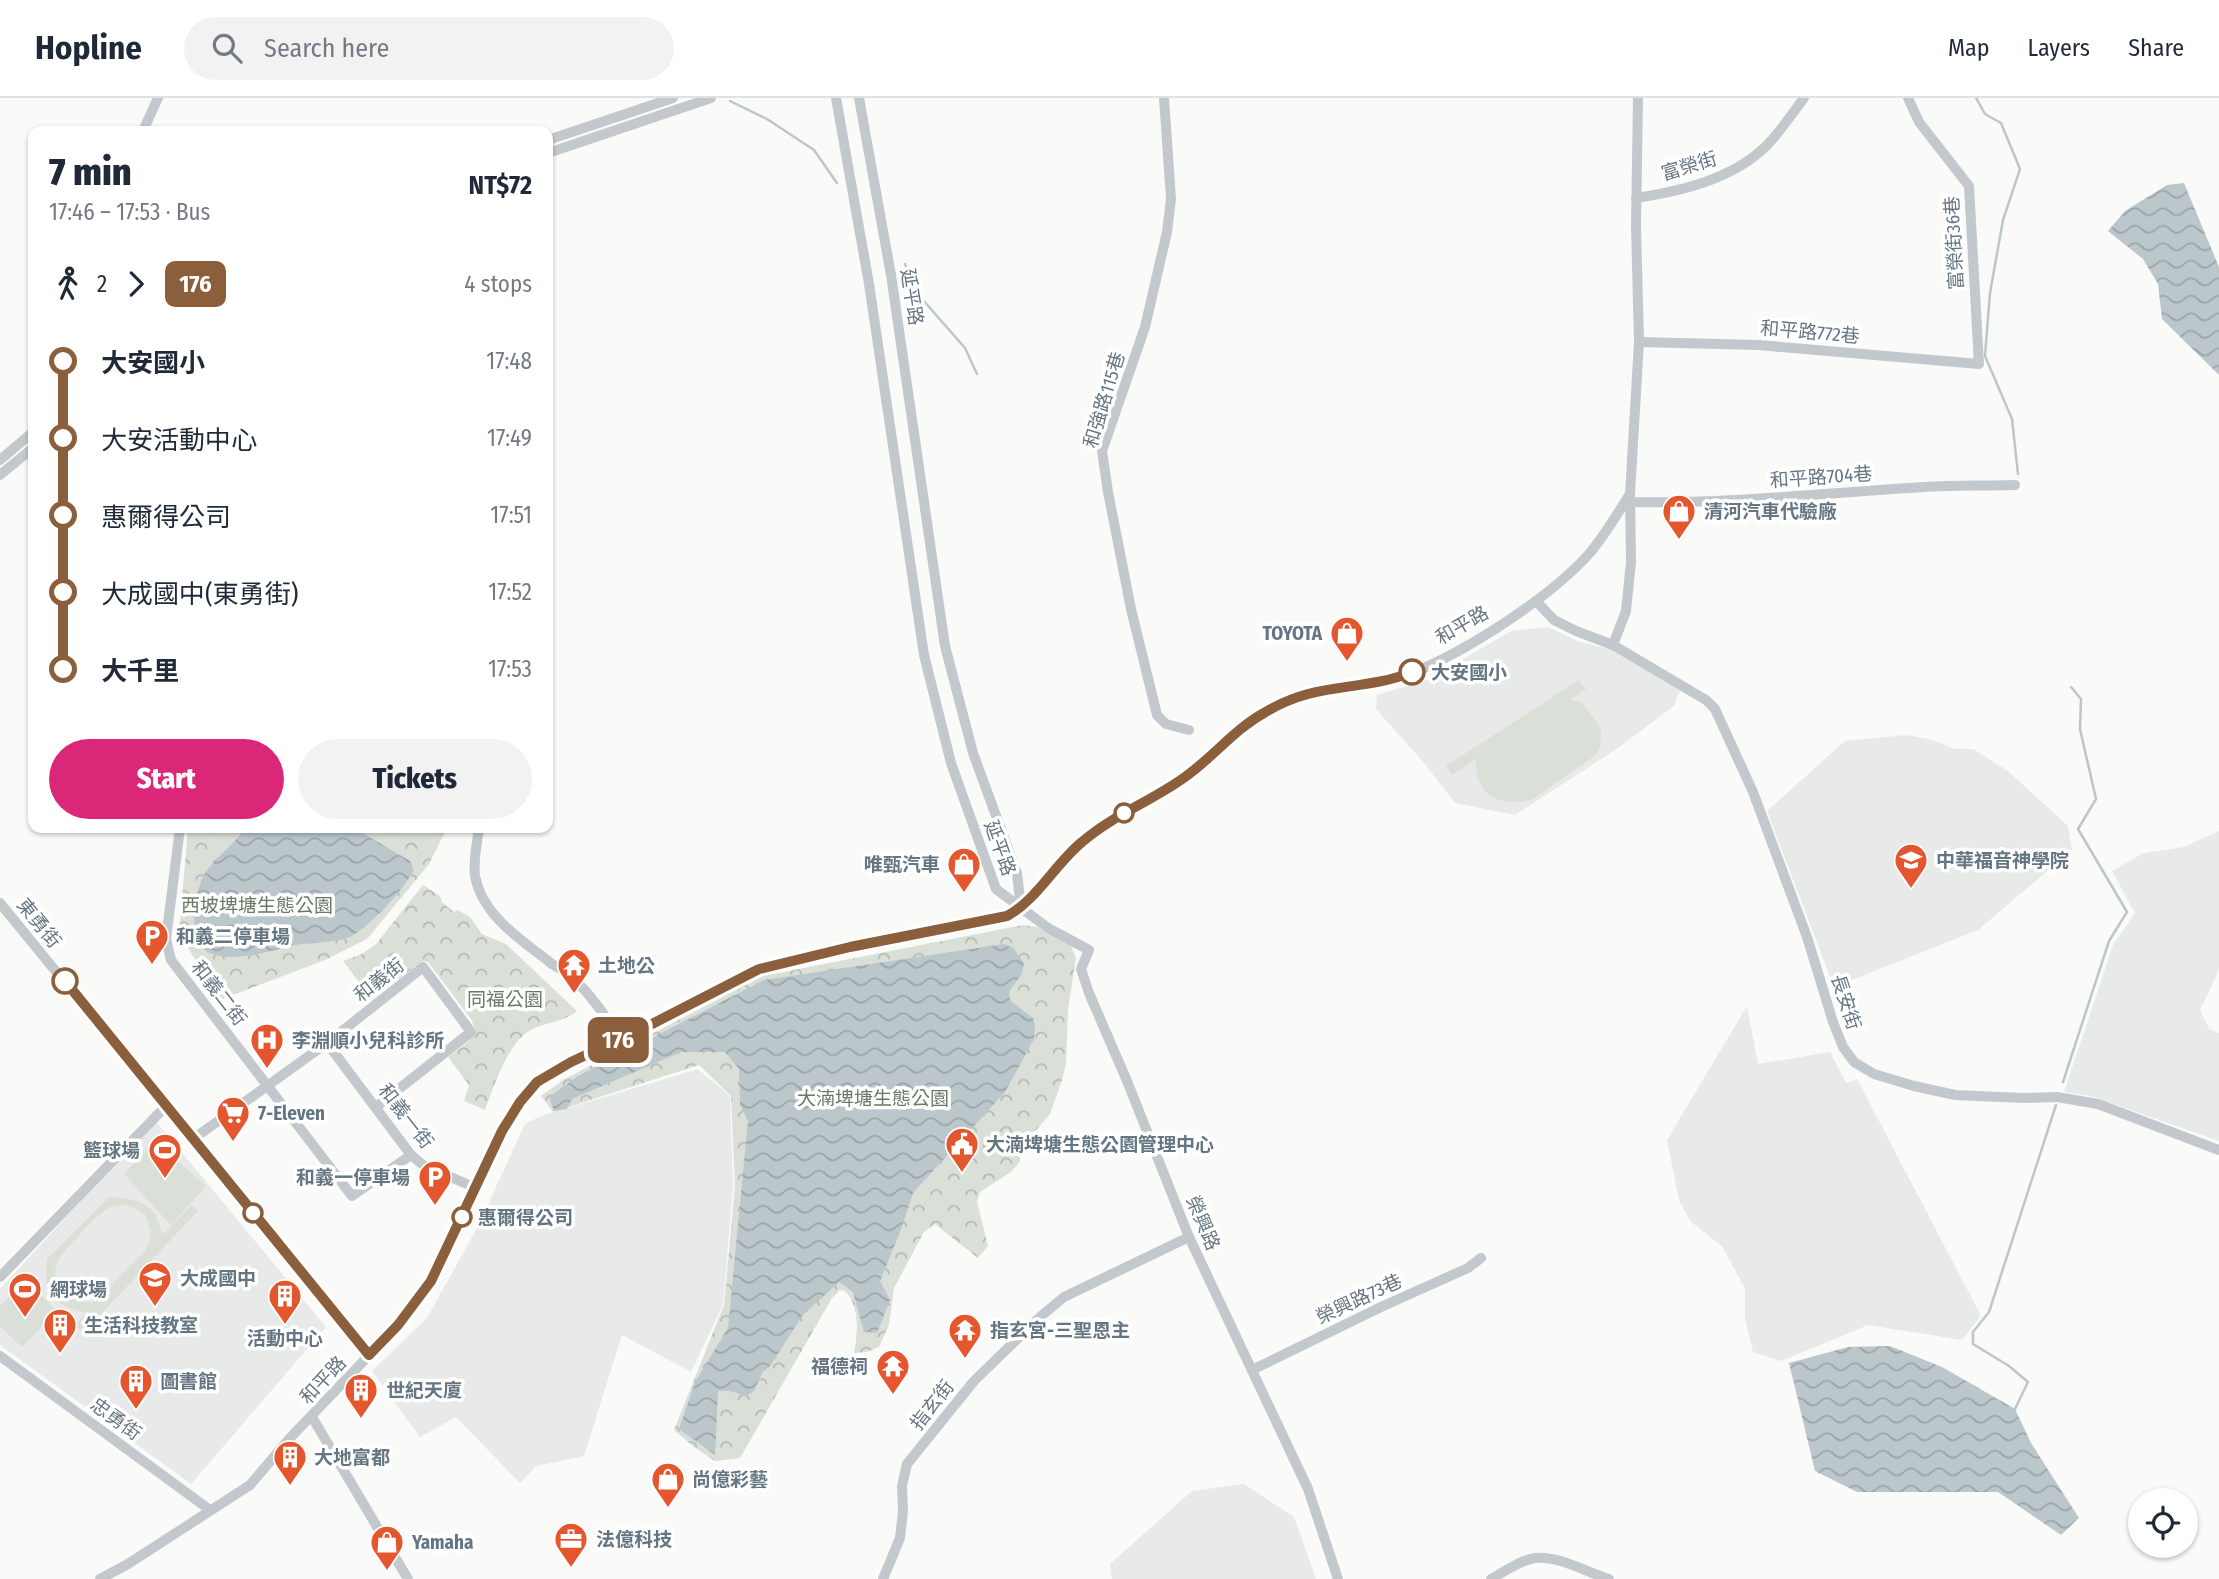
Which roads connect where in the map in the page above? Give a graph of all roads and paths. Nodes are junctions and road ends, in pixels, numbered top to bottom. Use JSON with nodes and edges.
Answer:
{"nodes":[{"id":1,"x":158,"y":98,"type":"edge"},
{"id":2,"x":673,"y":98,"type":"edge"},
{"id":3,"x":711,"y":98,"type":"edge"},
{"id":4,"x":836,"y":98,"type":"edge"},
{"id":5,"x":859,"y":98,"type":"edge"},
{"id":6,"x":1164,"y":98,"type":"edge"},
{"id":7,"x":1638,"y":98,"type":"edge"},
{"id":8,"x":1804,"y":98,"type":"edge"},
{"id":9,"x":1909,"y":98,"type":"edge"},
{"id":10,"x":653,"y":101,"type":"edge"},
{"id":11,"x":660,"y":115,"type":"junction"},
{"id":12,"x":145,"y":126,"type":"edge"},
{"id":13,"x":553,"y":138,"type":"edge"},
{"id":14,"x":553,"y":151,"type":"edge"},
{"id":15,"x":1636,"y":198,"type":"junction"},
{"id":16,"x":1639,"y":342,"type":"junction"},
{"id":17,"x":1979,"y":364,"type":"joint"},
{"id":18,"x":28,"y":436,"type":"edge"},
{"id":19,"x":28,"y":452,"type":"edge"},
{"id":20,"x":0,"y":460,"type":"edge"},
{"id":21,"x":0,"y":475,"type":"edge"},
{"id":22,"x":2015,"y":485,"type":"dead end"},
{"id":23,"x":1630,"y":498,"type":"junction"},
{"id":24,"x":1536,"y":601,"type":"junction"},
{"id":25,"x":1613,"y":645,"type":"junction"},
{"id":26,"x":1189,"y":730,"type":"dead end"},
{"id":27,"x":179,"y":833,"type":"edge"},
{"id":28,"x":479,"y":833,"type":"edge"},
{"id":29,"x":0,"y":903,"type":"edge"},
{"id":30,"x":1021,"y":909,"type":"junction"},
{"id":31,"x":621,"y":1039,"type":"junction"},
{"id":32,"x":327,"y":1043,"type":"junction"},
{"id":33,"x":268,"y":1085,"type":"junction"},
{"id":34,"x":166,"y":1106,"type":"junction"},
{"id":35,"x":376,"y":1107,"type":"junction"},
{"id":36,"x":193,"y":1139,"type":"junction"},
{"id":37,"x":2219,"y":1150,"type":"edge"},
{"id":38,"x":411,"y":1155,"type":"junction"},
{"id":39,"x":476,"y":1188,"type":"junction"},
{"id":40,"x":1189,"y":1237,"type":"junction"},
{"id":41,"x":1481,"y":1258,"type":"dead end"},
{"id":42,"x":4,"y":1266,"type":"edge"},
{"id":43,"x":0,"y":1277,"type":"edge"},
{"id":44,"x":369,"y":1355,"type":"junction"},
{"id":45,"x":0,"y":1356,"type":"edge"},
{"id":46,"x":1252,"y":1370,"type":"junction"},
{"id":47,"x":312,"y":1417,"type":"junction"},
{"id":48,"x":210,"y":1510,"type":"junction"},
{"id":49,"x":100,"y":1579,"type":"edge"},
{"id":50,"x":408,"y":1579,"type":"edge"},
{"id":51,"x":883,"y":1579,"type":"edge"},
{"id":52,"x":1338,"y":1579,"type":"edge"},
{"id":53,"x":1491,"y":1579,"type":"edge"},
{"id":54,"x":1609,"y":1579,"type":"edge"}],
"edges":[{"from":1,"to":12,"type":"street"},
{"from":2,"to":10,"type":"street"},
{"from":3,"to":11,"type":"street"},
{"from":4,"to":30,"type":"street","name":"延平路"},
{"from":5,"to":30,"type":"street","name":"延平路"},
{"from":6,"to":26,"type":"street","name":"和強路115巷"},
{"from":7,"to":15,"type":"street"},
{"from":8,"to":15,"type":"street","name":"富榮街"},
{"from":9,"to":17,"type":"street","name":"富榮街36巷"},
{"from":10,"to":11,"type":"street"},
{"from":10,"to":13,"type":"street"},
{"from":11,"to":14,"type":"street"},
{"from":15,"to":16,"type":"street"},
{"from":16,"to":17,"type":"street","name":"和平路772巷"},
{"from":16,"to":23,"type":"street"},
{"from":18,"to":20,"type":"street"},
{"from":19,"to":21,"type":"street"},
{"from":22,"to":23,"type":"street","name":"和平路704巷"},
{"from":23,"to":24,"type":"street","name":"和平路"},
{"from":23,"to":25,"type":"street"},
{"from":24,"to":25,"type":"street"},
{"from":24,"to":30,"type":"street","name":"和平路"},
{"from":25,"to":37,"type":"street","name":"長安街"},
{"from":27,"to":33,"type":"street","name":"和義二街"},
{"from":28,"to":31,"type":"street"},
{"from":29,"to":34,"type":"street","name":"東勇街"},
{"from":30,"to":31,"type":"street","name":"和平路"},
{"from":30,"to":40,"type":"street","name":"榮興路"},
{"from":31,"to":39,"type":"street","name":"和平路"},
{"from":32,"to":33,"type":"street","name":"和義街"},
{"from":32,"to":35,"type":"street","name":"和義一街"},
{"from":32,"to":35,"type":"street","name":"和義街"},
{"from":33,"to":36,"type":"street","name":"和義街"},
{"from":33,"to":38,"type":"street","name":"和義二街"},
{"from":34,"to":36,"type":"street","name":"東勇街"},
{"from":34,"to":42,"type":"street"},
{"from":35,"to":38,"type":"street","name":"和義一街"},
{"from":36,"to":44,"type":"street","name":"東勇街"},
{"from":38,"to":39,"type":"street","name":"和義一街"},
{"from":39,"to":44,"type":"street","name":"和平路"},
{"from":40,"to":46,"type":"street","name":"榮興路"},
{"from":40,"to":51,"type":"street","name":"指玄街"},
{"from":41,"to":46,"type":"street","name":"榮興路73巷"},
{"from":42,"to":43,"type":"street"},
{"from":44,"to":47,"type":"street","name":"和平路"},
{"from":45,"to":48,"type":"street","name":"忠勇街"},
{"from":46,"to":52,"type":"street","name":"榮興路"},
{"from":47,"to":48,"type":"street","name":"和平路"},
{"from":47,"to":50,"type":"street"},
{"from":48,"to":49,"type":"street","name":"和平路"},
{"from":53,"to":54,"type":"street"}]}
